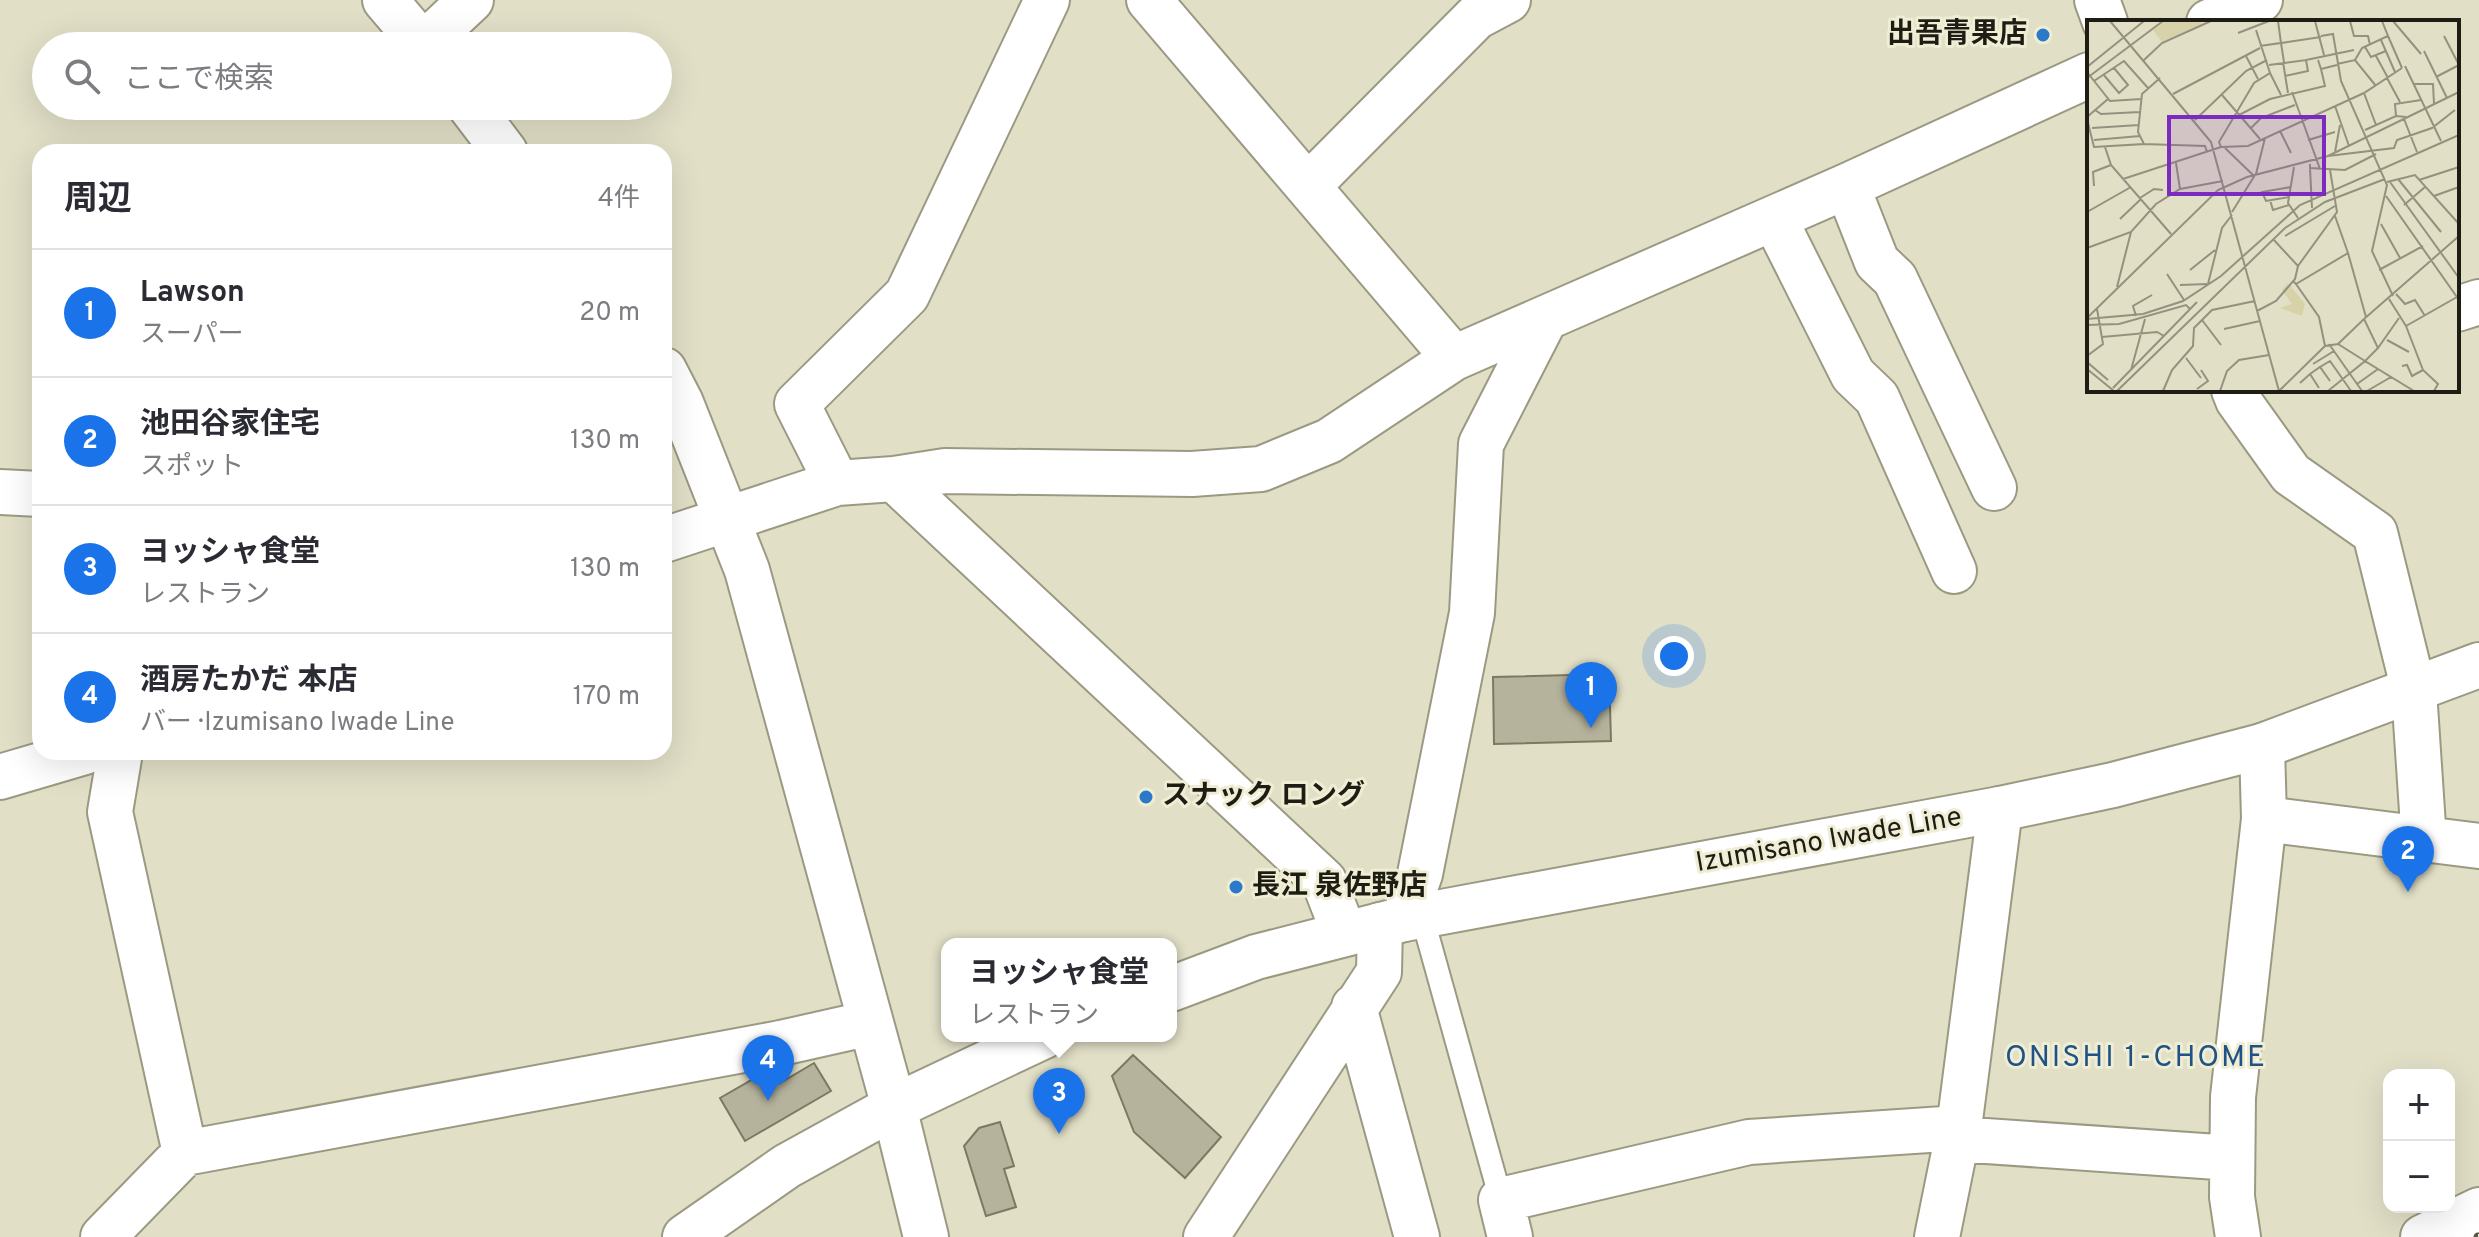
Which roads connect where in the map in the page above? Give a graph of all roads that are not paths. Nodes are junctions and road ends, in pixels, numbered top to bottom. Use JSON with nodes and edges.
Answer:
{"nodes":[{"id":1,"x":385,"y":0,"type":"edge"},
{"id":2,"x":471,"y":0,"type":"edge"},
{"id":3,"x":1047,"y":0,"type":"edge"},
{"id":4,"x":1149,"y":0,"type":"edge"},
{"id":5,"x":1508,"y":0,"type":"edge"},
{"id":6,"x":2097,"y":0,"type":"edge"},
{"id":7,"x":2260,"y":0,"type":"edge"},
{"id":8,"x":2104,"y":20,"type":"edge"},
{"id":9,"x":2214,"y":20,"type":"edge"},
{"id":10,"x":413,"y":32,"type":"edge"},
{"id":11,"x":438,"y":32,"type":"edge"},
{"id":12,"x":2087,"y":76,"type":"edge"},
{"id":13,"x":481,"y":120,"type":"edge"},
{"id":14,"x":499,"y":144,"type":"edge"},
{"id":15,"x":1309,"y":185,"type":"junction"},
{"id":16,"x":1847,"y":186,"type":"junction"},
{"id":17,"x":1774,"y":218,"type":"junction"},
{"id":18,"x":2479,"y":302,"type":"edge"},
{"id":19,"x":2459,"y":308,"type":"edge"},
{"id":20,"x":1545,"y":319,"type":"junction"},
{"id":21,"x":1454,"y":358,"type":"junction"},
{"id":22,"x":672,"y":386,"type":"edge"},
{"id":23,"x":2235,"y":392,"type":"edge"},
{"id":24,"x":894,"y":479,"type":"junction"},
{"id":25,"x":837,"y":483,"type":"junction"},
{"id":26,"x":1994,"y":488,"type":"dead end"},
{"id":27,"x":0,"y":492,"type":"edge"},
{"id":28,"x":32,"y":494,"type":"edge"},
{"id":29,"x":727,"y":518,"type":"junction"},
{"id":30,"x":672,"y":537,"type":"edge"},
{"id":31,"x":1954,"y":571,"type":"dead end"},
{"id":32,"x":2479,"y":665,"type":"edge"},
{"id":33,"x":2414,"y":691,"type":"junction"},
{"id":34,"x":2262,"y":746,"type":"junction"},
{"id":35,"x":58,"y":760,"type":"edge"},
{"id":36,"x":119,"y":760,"type":"edge"},
{"id":37,"x":0,"y":777,"type":"edge"},
{"id":38,"x":2000,"y":809,"type":"junction"},
{"id":39,"x":2264,"y":819,"type":"junction"},
{"id":40,"x":2424,"y":841,"type":"junction"},
{"id":41,"x":2479,"y":846,"type":"edge"},
{"id":42,"x":1388,"y":923,"type":"junction"},
{"id":43,"x":1177,"y":987,"type":"edge"},
{"id":44,"x":1354,"y":1007,"type":"junction"},
{"id":45,"x":870,"y":1023,"type":"junction"},
{"id":46,"x":1031,"y":1042,"type":"edge"},
{"id":47,"x":894,"y":1107,"type":"junction"},
{"id":48,"x":1958,"y":1133,"type":"junction"},
{"id":49,"x":185,"y":1153,"type":"junction"},
{"id":50,"x":2232,"y":1158,"type":"junction"},
{"id":51,"x":2479,"y":1210,"type":"edge"},
{"id":52,"x":1505,"y":1218,"type":"edge"},
{"id":53,"x":103,"y":1237,"type":"edge"},
{"id":54,"x":685,"y":1237,"type":"edge"},
{"id":55,"x":926,"y":1237,"type":"edge"},
{"id":56,"x":1206,"y":1237,"type":"edge"},
{"id":57,"x":1417,"y":1237,"type":"edge"},
{"id":58,"x":1937,"y":1237,"type":"edge"},
{"id":59,"x":2238,"y":1237,"type":"edge"},
{"id":60,"x":2423,"y":1237,"type":"edge"}],
"edges":[{"from":1,"to":10,"type":"street"},
{"from":2,"to":11,"type":"street"},
{"from":3,"to":25,"type":"street"},
{"from":4,"to":15,"type":"street"},
{"from":5,"to":15,"type":"street"},
{"from":6,"to":8,"type":"street"},
{"from":7,"to":9,"type":"street"},
{"from":12,"to":16,"type":"street"},
{"from":13,"to":14,"type":"street"},
{"from":15,"to":21,"type":"street"},
{"from":16,"to":17,"type":"street"},
{"from":16,"to":26,"type":"street"},
{"from":17,"to":20,"type":"street"},
{"from":17,"to":31,"type":"street"},
{"from":18,"to":19,"type":"street"},
{"from":20,"to":21,"type":"street"},
{"from":20,"to":42,"type":"street"},
{"from":21,"to":24,"type":"street"},
{"from":22,"to":29,"type":"street"},
{"from":23,"to":33,"type":"street"},
{"from":24,"to":25,"type":"street"},
{"from":24,"to":42,"type":"street"},
{"from":25,"to":29,"type":"street"},
{"from":27,"to":28,"type":"street"},
{"from":29,"to":30,"type":"street"},
{"from":29,"to":45,"type":"street"},
{"from":32,"to":33,"type":"street","name":"Izumisano Iwade Line"},
{"from":33,"to":34,"type":"street","name":"Izumisano Iwade Line"},
{"from":33,"to":40,"type":"street"},
{"from":34,"to":38,"type":"street","name":"Izumisano Iwade Line"},
{"from":34,"to":39,"type":"street"},
{"from":35,"to":37,"type":"street"},
{"from":36,"to":49,"type":"street"},
{"from":38,"to":42,"type":"street","name":"Izumisano Iwade Line"},
{"from":38,"to":48,"type":"street"},
{"from":39,"to":40,"type":"street"},
{"from":39,"to":50,"type":"street"},
{"from":40,"to":41,"type":"street"},
{"from":42,"to":43,"type":"street","name":"Izumisano Iwade Line"},
{"from":42,"to":44,"type":"street"},
{"from":42,"to":52,"type":"lane"},
{"from":44,"to":56,"type":"street"},
{"from":44,"to":57,"type":"street"},
{"from":45,"to":47,"type":"street"},
{"from":45,"to":49,"type":"street"},
{"from":46,"to":47,"type":"street"},
{"from":47,"to":54,"type":"street"},
{"from":47,"to":55,"type":"street"},
{"from":48,"to":50,"type":"street"},
{"from":48,"to":52,"type":"street"},
{"from":48,"to":58,"type":"street"},
{"from":49,"to":53,"type":"street"},
{"from":50,"to":59,"type":"street"},
{"from":51,"to":60,"type":"street"}]}
